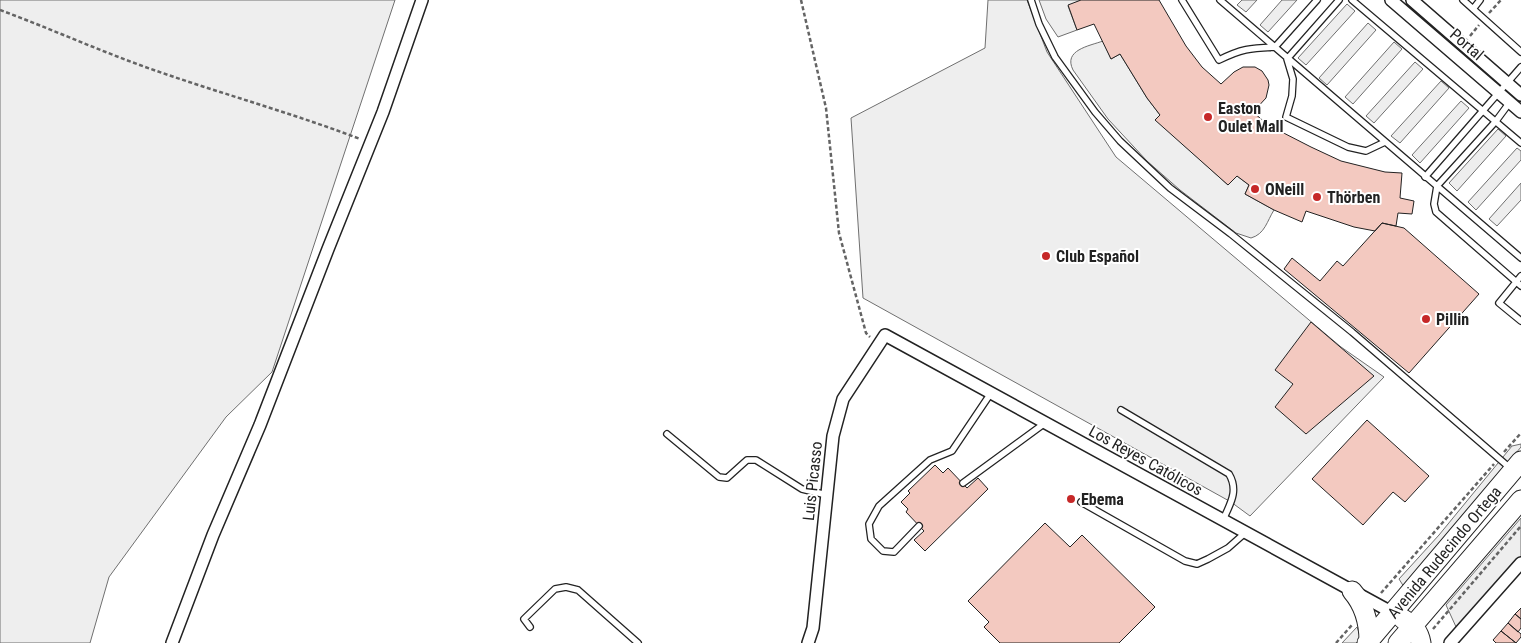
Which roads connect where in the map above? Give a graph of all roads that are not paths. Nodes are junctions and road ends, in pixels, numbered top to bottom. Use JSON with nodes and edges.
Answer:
{"nodes":[{"id":1,"x":422,"y":0,"type":"edge"},
{"id":2,"x":1031,"y":0,"type":"edge"},
{"id":3,"x":1182,"y":0,"type":"edge"},
{"id":4,"x":1220,"y":0,"type":"edge"},
{"id":5,"x":1317,"y":0,"type":"edge"},
{"id":6,"x":1340,"y":0,"type":"edge"},
{"id":7,"x":1352,"y":0,"type":"edge"},
{"id":8,"x":1391,"y":0,"type":"edge"},
{"id":9,"x":1412,"y":0,"type":"edge"},
{"id":10,"x":1463,"y":0,"type":"edge"},
{"id":11,"x":1480,"y":0,"type":"edge"},
{"id":12,"x":1473,"y":9,"type":"junction"},
{"id":13,"x":1275,"y":47,"type":"junction"},
{"id":14,"x":1521,"y":52,"type":"edge"},
{"id":15,"x":1287,"y":59,"type":"junction"},
{"id":16,"x":1521,"y":67,"type":"edge"},
{"id":17,"x":1507,"y":83,"type":"junction"},
{"id":18,"x":1498,"y":93,"type":"junction"},
{"id":19,"x":1519,"y":94,"type":"edge"},
{"id":20,"x":1510,"y":102,"type":"junction"},
{"id":21,"x":1483,"y":110,"type":"junction"},
{"id":22,"x":1521,"y":112,"type":"edge"},
{"id":23,"x":1496,"y":121,"type":"junction"},
{"id":24,"x":1385,"y":142,"type":"junction"},
{"id":25,"x":1521,"y":143,"type":"edge"},
{"id":26,"x":1425,"y":177,"type":"junction"},
{"id":27,"x":1437,"y":186,"type":"junction"},
{"id":28,"x":1521,"y":258,"type":"edge"},
{"id":29,"x":1521,"y":276,"type":"edge"},
{"id":30,"x":1516,"y":281,"type":"junction"},
{"id":31,"x":1521,"y":286,"type":"edge"},
{"id":32,"x":1521,"y":320,"type":"edge"},
{"id":33,"x":884,"y":335,"type":"joint"},
{"id":34,"x":991,"y":393,"type":"junction"},
{"id":35,"x":1121,"y":410,"type":"dead end"},
{"id":36,"x":1045,"y":423,"type":"junction"},
{"id":37,"x":667,"y":434,"type":"dead end"},
{"id":38,"x":1517,"y":466,"type":"edge"},
{"id":39,"x":963,"y":484,"type":"dead end"},
{"id":40,"x":826,"y":495,"type":"junction"},
{"id":41,"x":1521,"y":500,"type":"edge"},
{"id":42,"x":1081,"y":502,"type":"dead end"},
{"id":43,"x":1223,"y":520,"type":"junction"},
{"id":44,"x":920,"y":526,"type":"dead end"},
{"id":45,"x":1245,"y":533,"type":"junction"},
{"id":46,"x":1521,"y":563,"type":"edge"},
{"id":47,"x":1352,"y":591,"type":"joint"},
{"id":48,"x":1432,"y":604,"type":"junction"},
{"id":49,"x":1369,"y":607,"type":"junction"},
{"id":50,"x":1393,"y":613,"type":"junction"},
{"id":51,"x":1413,"y":625,"type":"junction"},
{"id":52,"x":530,"y":627,"type":"dead end"},
{"id":53,"x":1368,"y":642,"type":"edge"},
{"id":54,"x":172,"y":643,"type":"edge"},
{"id":55,"x":638,"y":643,"type":"edge"},
{"id":56,"x":808,"y":643,"type":"edge"},
{"id":57,"x":1398,"y":643,"type":"edge"},
{"id":58,"x":1421,"y":643,"type":"edge"},
{"id":59,"x":1450,"y":643,"type":"edge"}],
"edges":[{"from":1,"to":54,"type":"street"},
{"from":2,"to":38,"type":"lane"},
{"from":3,"to":13,"type":"lane"},
{"from":4,"to":13,"type":"lane"},
{"from":5,"to":13,"type":"lane"},
{"from":6,"to":15,"type":"lane"},
{"from":7,"to":21,"type":"lane"},
{"from":8,"to":18,"type":"street","name":"Portal"},
{"from":9,"to":17,"type":"street","name":"Portal"},
{"from":10,"to":12,"type":"lane"},
{"from":11,"to":12,"type":"lane"},
{"from":12,"to":14,"type":"lane"},
{"from":13,"to":15,"type":"lane"},
{"from":15,"to":24,"type":"lane"},
{"from":15,"to":24,"type":"lane"},
{"from":16,"to":17,"type":"lane"},
{"from":17,"to":18,"type":"lane"},
{"from":17,"to":19,"type":"street","name":"Portal"},
{"from":18,"to":20,"type":"street","name":"Portal"},
{"from":18,"to":21,"type":"lane"},
{"from":19,"to":20,"type":"lane"},
{"from":20,"to":22,"type":"street","name":"Portal"},
{"from":20,"to":23,"type":"lane"},
{"from":21,"to":23,"type":"lane"},
{"from":21,"to":26,"type":"lane"},
{"from":23,"to":25,"type":"lane"},
{"from":23,"to":27,"type":"lane"},
{"from":24,"to":26,"type":"lane"},
{"from":26,"to":27,"type":"lane"},
{"from":27,"to":28,"type":"lane"},
{"from":27,"to":30,"type":"lane"},
{"from":29,"to":30,"type":"lane"},
{"from":30,"to":31,"type":"lane"},
{"from":30,"to":32,"type":"lane"},
{"from":33,"to":34,"type":"street","name":"Los Reyes Católicos"},
{"from":33,"to":40,"type":"street","name":"Luis Picasso"},
{"from":34,"to":36,"type":"street","name":"Los Reyes Católicos"},
{"from":34,"to":44,"type":"lane"},
{"from":35,"to":43,"type":"lane"},
{"from":36,"to":39,"type":"lane"},
{"from":36,"to":43,"type":"street","name":"Los Reyes Católicos"},
{"from":37,"to":40,"type":"lane"},
{"from":38,"to":50,"type":"main road","name":"Avenida Rudecindo Ortega"},
{"from":40,"to":56,"type":"street","name":"Luis Picasso"},
{"from":41,"to":48,"type":"main road","name":"Avenida Rudecindo Ortega"},
{"from":42,"to":45,"type":"lane"},
{"from":43,"to":45,"type":"street","name":"Los Reyes Católicos"},
{"from":45,"to":47,"type":"street","name":"Los Reyes Católicos"},
{"from":46,"to":59,"type":"street"},
{"from":47,"to":49,"type":"main road"},
{"from":48,"to":50,"type":"main road"},
{"from":48,"to":51,"type":"main road","name":"Avenida Rudecindo Ortega"},
{"from":49,"to":50,"type":"street"},
{"from":49,"to":53,"type":"main road"},
{"from":50,"to":51,"type":"main road"},
{"from":50,"to":53,"type":"main road","name":"Avenida Rudecindo Ortega"},
{"from":51,"to":57,"type":"main road","name":"Avenida Rudecindo Ortega"},
{"from":51,"to":58,"type":"main road"},
{"from":52,"to":55,"type":"lane"}]}
